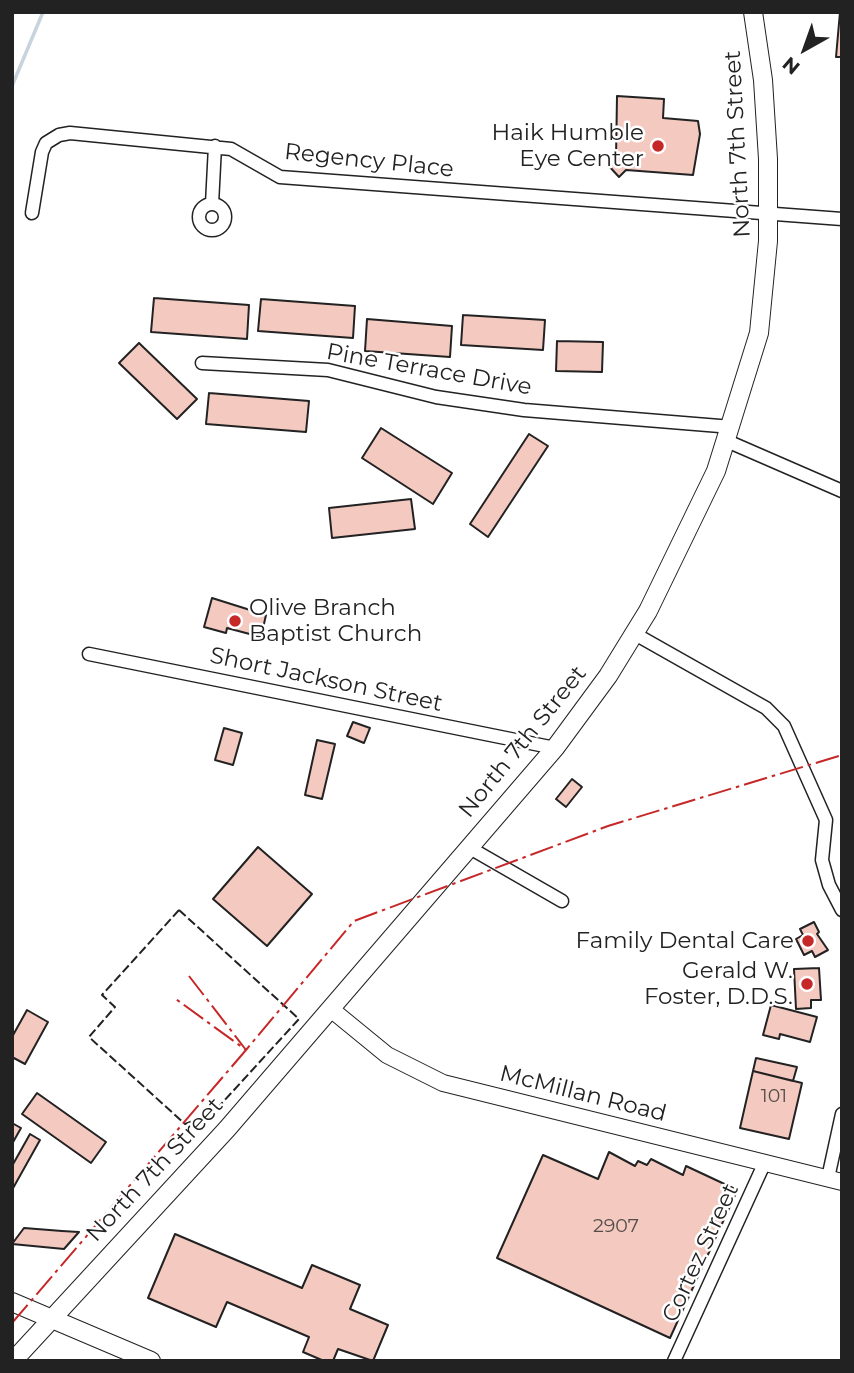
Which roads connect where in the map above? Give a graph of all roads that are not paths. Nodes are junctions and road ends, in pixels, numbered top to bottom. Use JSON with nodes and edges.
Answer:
{"nodes":[{"id":1,"x":753,"y":12,"type":"edge"},
{"id":2,"x":215,"y":146,"type":"junction"},
{"id":3,"x":212,"y":204,"type":"dead end"},
{"id":4,"x":32,"y":213,"type":"dead end"},
{"id":5,"x":768,"y":215,"type":"junction"},
{"id":6,"x":842,"y":219,"type":"edge"},
{"id":7,"x":202,"y":363,"type":"dead end"},
{"id":8,"x":730,"y":434,"type":"junction"},
{"id":9,"x":842,"y":491,"type":"edge"},
{"id":10,"x":635,"y":634,"type":"junction"},
{"id":11,"x":89,"y":654,"type":"dead end"},
{"id":12,"x":555,"y":748,"type":"junction"},
{"id":13,"x":470,"y":848,"type":"junction"},
{"id":14,"x":562,"y":901,"type":"dead end"},
{"id":15,"x":842,"y":910,"type":"edge"},
{"id":16,"x":332,"y":1010,"type":"junction"},
{"id":17,"x":842,"y":1114,"type":"edge"},
{"id":18,"x":765,"y":1163,"type":"junction"},
{"id":19,"x":835,"y":1180,"type":"edge"},
{"id":20,"x":12,"y":1302,"type":"edge"},
{"id":21,"x":48,"y":1320,"type":"junction"},
{"id":22,"x":12,"y":1361,"type":"edge"},
{"id":23,"x":151,"y":1361,"type":"edge"},
{"id":24,"x":674,"y":1361,"type":"edge"}],
"edges":[{"from":1,"to":5,"type":"main road","name":"North 7th Street"},
{"from":2,"to":3,"type":"street"},
{"from":2,"to":4,"type":"street","name":"Regency Place"},
{"from":2,"to":5,"type":"street","name":"Regency Place"},
{"from":5,"to":6,"type":"street","name":"Regency Place"},
{"from":5,"to":8,"type":"main road","name":"North 7th Street"},
{"from":7,"to":8,"type":"street","name":"Pine Terrace Drive"},
{"from":8,"to":9,"type":"street","name":"Pine Terrace Drive"},
{"from":8,"to":10,"type":"main road","name":"North 7th Street"},
{"from":10,"to":12,"type":"main road","name":"North 7th Street"},
{"from":10,"to":15,"type":"street"},
{"from":11,"to":12,"type":"street","name":"Short Jackson Street"},
{"from":12,"to":13,"type":"main road","name":"North 7th Street"},
{"from":13,"to":14,"type":"street"},
{"from":13,"to":16,"type":"main road","name":"North 7th Street"},
{"from":16,"to":18,"type":"street","name":"McMillan Road"},
{"from":16,"to":21,"type":"main road","name":"North 7th Street"},
{"from":17,"to":19,"type":"street"},
{"from":18,"to":19,"type":"street","name":"McMillan Road"},
{"from":18,"to":24,"type":"street","name":"Cortez Street"},
{"from":20,"to":21,"type":"main road"},
{"from":21,"to":22,"type":"main road","name":"North 7th Street"},
{"from":21,"to":23,"type":"main road"}]}
